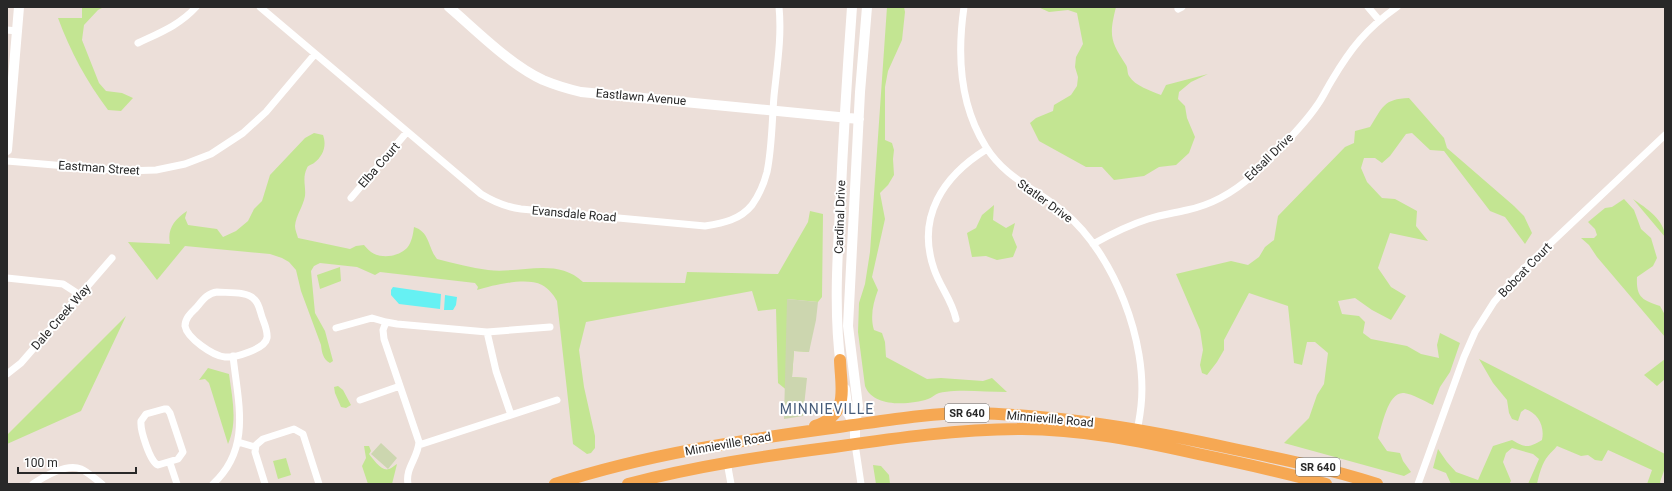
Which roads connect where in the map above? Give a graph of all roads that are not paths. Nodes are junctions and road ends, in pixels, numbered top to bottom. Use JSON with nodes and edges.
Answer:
{"nodes":[{"id":1,"x":19,"y":7,"type":"edge"},
{"id":2,"x":196,"y":7,"type":"edge"},
{"id":3,"x":260,"y":7,"type":"edge"},
{"id":4,"x":449,"y":7,"type":"edge"},
{"id":5,"x":779,"y":7,"type":"edge"},
{"id":6,"x":852,"y":7,"type":"edge"},
{"id":7,"x":867,"y":7,"type":"edge"},
{"id":8,"x":964,"y":7,"type":"edge"},
{"id":9,"x":1368,"y":7,"type":"edge"},
{"id":10,"x":1398,"y":7,"type":"edge"},
{"id":11,"x":1379,"y":20,"type":"junction"},
{"id":12,"x":12,"y":30,"type":"edge"},
{"id":13,"x":138,"y":43,"type":"dead end"},
{"id":14,"x":315,"y":54,"type":"junction"},
{"id":15,"x":773,"y":110,"type":"junction"},
{"id":16,"x":844,"y":117,"type":"junction"},
{"id":17,"x":859,"y":119,"type":"junction"},
{"id":18,"x":407,"y":132,"type":"junction"},
{"id":19,"x":1665,"y":135,"type":"edge"},
{"id":20,"x":987,"y":149,"type":"junction"},
{"id":21,"x":7,"y":150,"type":"edge"},
{"id":22,"x":7,"y":161,"type":"edge"},
{"id":23,"x":351,"y":198,"type":"dead end"},
{"id":24,"x":1093,"y":244,"type":"junction"},
{"id":25,"x":112,"y":258,"type":"dead end"},
{"id":26,"x":7,"y":278,"type":"edge"},
{"id":27,"x":80,"y":295,"type":"junction"},
{"id":28,"x":956,"y":319,"type":"dead end"},
{"id":29,"x":386,"y":322,"type":"junction"},
{"id":30,"x":550,"y":327,"type":"dead end"},
{"id":31,"x":336,"y":328,"type":"dead end"},
{"id":32,"x":487,"y":332,"type":"junction"},
{"id":33,"x":234,"y":356,"type":"junction"},
{"id":34,"x":840,"y":360,"type":"junction"},
{"id":35,"x":7,"y":374,"type":"edge"},
{"id":36,"x":400,"y":386,"type":"junction"},
{"id":37,"x":360,"y":400,"type":"dead end"},
{"id":38,"x":557,"y":400,"type":"dead end"},
{"id":39,"x":511,"y":415,"type":"junction"},
{"id":40,"x":855,"y":425,"type":"junction"},
{"id":41,"x":1137,"y":429,"type":"junction"},
{"id":42,"x":797,"y":433,"type":"junction"},
{"id":43,"x":1132,"y":440,"type":"junction"},
{"id":44,"x":238,"y":442,"type":"junction"},
{"id":45,"x":855,"y":444,"type":"junction"},
{"id":46,"x":419,"y":445,"type":"junction"},
{"id":47,"x":255,"y":447,"type":"junction"},
{"id":48,"x":170,"y":462,"type":"junction"},
{"id":49,"x":727,"y":462,"type":"junction"},
{"id":50,"x":33,"y":484,"type":"edge"},
{"id":51,"x":102,"y":484,"type":"edge"},
{"id":52,"x":177,"y":484,"type":"edge"},
{"id":53,"x":213,"y":484,"type":"edge"},
{"id":54,"x":265,"y":484,"type":"edge"},
{"id":55,"x":319,"y":484,"type":"edge"},
{"id":56,"x":408,"y":484,"type":"edge"},
{"id":57,"x":555,"y":484,"type":"edge"},
{"id":58,"x":628,"y":484,"type":"edge"},
{"id":59,"x":731,"y":484,"type":"edge"},
{"id":60,"x":861,"y":484,"type":"edge"},
{"id":61,"x":1326,"y":484,"type":"edge"},
{"id":62,"x":1377,"y":484,"type":"edge"},
{"id":63,"x":1418,"y":484,"type":"edge"}],
"edges":[{"from":1,"to":12,"type":"main road"},
{"from":2,"to":13,"type":"street"},
{"from":3,"to":14,"type":"street","name":"Evansdale Road"},
{"from":4,"to":15,"type":"main road","name":"Eastlawn Avenue"},
{"from":5,"to":15,"type":"street","name":"Evansdale Road"},
{"from":6,"to":16,"type":"main road","name":"Cardinal Drive"},
{"from":7,"to":17,"type":"main road","name":"Cardinal Drive"},
{"from":8,"to":20,"type":"street","name":"Statler Drive"},
{"from":9,"to":11,"type":"street"},
{"from":10,"to":11,"type":"street","name":"Edsall Drive"},
{"from":11,"to":24,"type":"street","name":"Edsall Drive"},
{"from":12,"to":21,"type":"main road"},
{"from":14,"to":18,"type":"street","name":"Evansdale Road"},
{"from":14,"to":22,"type":"street","name":"Eastman Street"},
{"from":15,"to":16,"type":"main road","name":"Eastlawn Avenue"},
{"from":15,"to":18,"type":"street","name":"Evansdale Road"},
{"from":16,"to":17,"type":"main road","name":"Eastlawn Avenue"},
{"from":16,"to":34,"type":"main road","name":"Cardinal Drive"},
{"from":17,"to":40,"type":"main road","name":"Cardinal Drive"},
{"from":18,"to":23,"type":"street","name":"Elba Court"},
{"from":19,"to":63,"type":"street","name":"Bobcat Court"},
{"from":20,"to":24,"type":"street","name":"Statler Drive"},
{"from":20,"to":28,"type":"street"},
{"from":24,"to":41,"type":"street","name":"Statler Drive"},
{"from":25,"to":27,"type":"street","name":"Dale Creek Way"},
{"from":26,"to":27,"type":"street"},
{"from":27,"to":35,"type":"street","name":"Dale Creek Way"},
{"from":29,"to":31,"type":"street"},
{"from":29,"to":32,"type":"street"},
{"from":29,"to":36,"type":"street"},
{"from":30,"to":32,"type":"street"},
{"from":32,"to":39,"type":"street"},
{"from":33,"to":33,"type":"street"},
{"from":33,"to":44,"type":"street"},
{"from":34,"to":40,"type":"main road","name":"Cardinal Drive"},
{"from":34,"to":42,"type":"main road"},
{"from":36,"to":37,"type":"street"},
{"from":36,"to":46,"type":"street"},
{"from":38,"to":39,"type":"street"},
{"from":39,"to":46,"type":"street"},
{"from":40,"to":41,"type":"main road","name":"Minnieville Road","number":"SR 640"},
{"from":40,"to":42,"type":"main road","name":"Minnieville Road","number":"SR 640"},
{"from":40,"to":45,"type":"main road","name":"Cardinal Drive"},
{"from":41,"to":43,"type":"street","name":"Statler Drive"},
{"from":41,"to":62,"type":"main road","name":"Minnieville Road","number":"SR 640"},
{"from":42,"to":57,"type":"main road","name":"Minnieville Road","number":"SR 640"},
{"from":43,"to":45,"type":"main road","name":"Minnieville Road","number":"SR 640"},
{"from":43,"to":61,"type":"main road","name":"Minnieville Road","number":"SR 640"},
{"from":44,"to":47,"type":"street"},
{"from":44,"to":53,"type":"street"},
{"from":45,"to":49,"type":"main road","name":"Minnieville Road","number":"SR 640"},
{"from":45,"to":60,"type":"street"},
{"from":46,"to":56,"type":"street"},
{"from":47,"to":54,"type":"street"},
{"from":47,"to":55,"type":"street"},
{"from":48,"to":48,"type":"street"},
{"from":48,"to":52,"type":"street"},
{"from":49,"to":58,"type":"main road","name":"Minnieville Road","number":"SR 640"},
{"from":49,"to":59,"type":"street"},
{"from":50,"to":51,"type":"street"}]}
